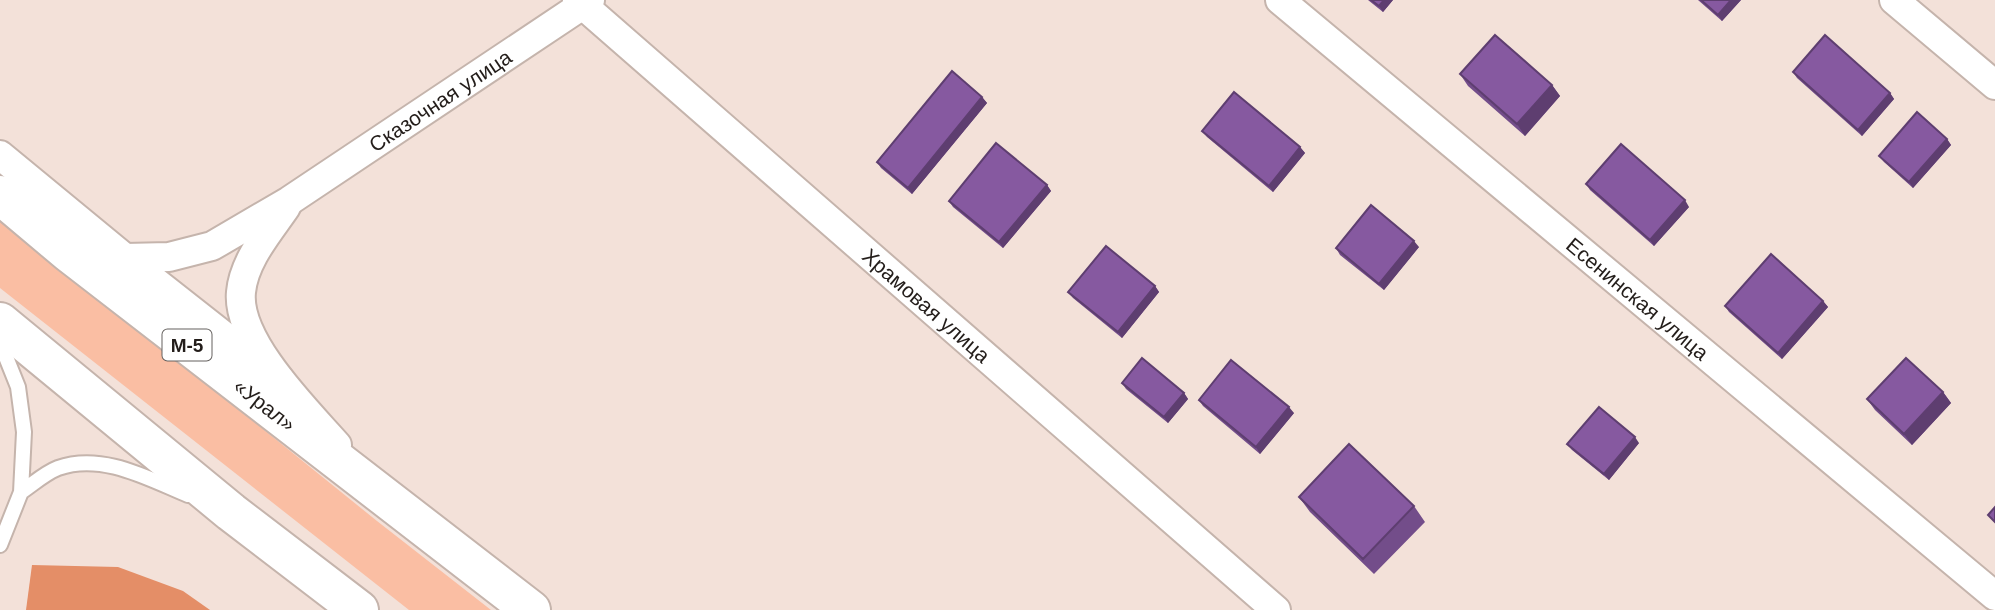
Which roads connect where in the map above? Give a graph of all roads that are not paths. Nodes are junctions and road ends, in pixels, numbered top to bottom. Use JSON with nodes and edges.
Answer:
{"nodes":[{"id":1,"x":1280,"y":0,"type":"edge"},
{"id":2,"x":1894,"y":0,"type":"edge"},
{"id":3,"x":583,"y":2,"type":"edge"},
{"id":4,"x":1995,"y":85,"type":"edge"},
{"id":5,"x":0,"y":155,"type":"edge"},
{"id":6,"x":0,"y":195,"type":"edge"},
{"id":7,"x":289,"y":201,"type":"junction"},
{"id":8,"x":125,"y":258,"type":"junction"},
{"id":9,"x":0,"y":322,"type":"edge"},
{"id":10,"x":0,"y":342,"type":"edge"},
{"id":11,"x":280,"y":380,"type":"junction"},
{"id":12,"x":377,"y":491,"type":"junction"},
{"id":13,"x":21,"y":492,"type":"junction"},
{"id":14,"x":231,"y":512,"type":"junction"},
{"id":15,"x":0,"y":545,"type":"edge"},
{"id":16,"x":1995,"y":596,"type":"edge"},
{"id":17,"x":359,"y":610,"type":"edge"},
{"id":18,"x":531,"y":610,"type":"edge"},
{"id":19,"x":1276,"y":610,"type":"edge"}],
"edges":[{"from":1,"to":16,"type":"street","name":"Есенинская улица"},
{"from":2,"to":4,"type":"street"},
{"from":3,"to":7,"type":"street","name":"Сказочная улица"},
{"from":3,"to":19,"type":"street","name":"Храмовая улица"},
{"from":5,"to":8,"type":"street"},
{"from":6,"to":12,"type":"main road","name":"«Урал»","number":"М-5"},
{"from":7,"to":8,"type":"street","name":"Сказочная улица"},
{"from":7,"to":11,"type":"street"},
{"from":8,"to":11,"type":"street"},
{"from":9,"to":14,"type":"main road"},
{"from":10,"to":13,"type":"lane"},
{"from":11,"to":12,"type":"street"},
{"from":12,"to":18,"type":"main road","name":"«Урал»","number":"М-5"},
{"from":13,"to":14,"type":"lane"},
{"from":13,"to":15,"type":"lane"},
{"from":14,"to":17,"type":"main road"}]}
